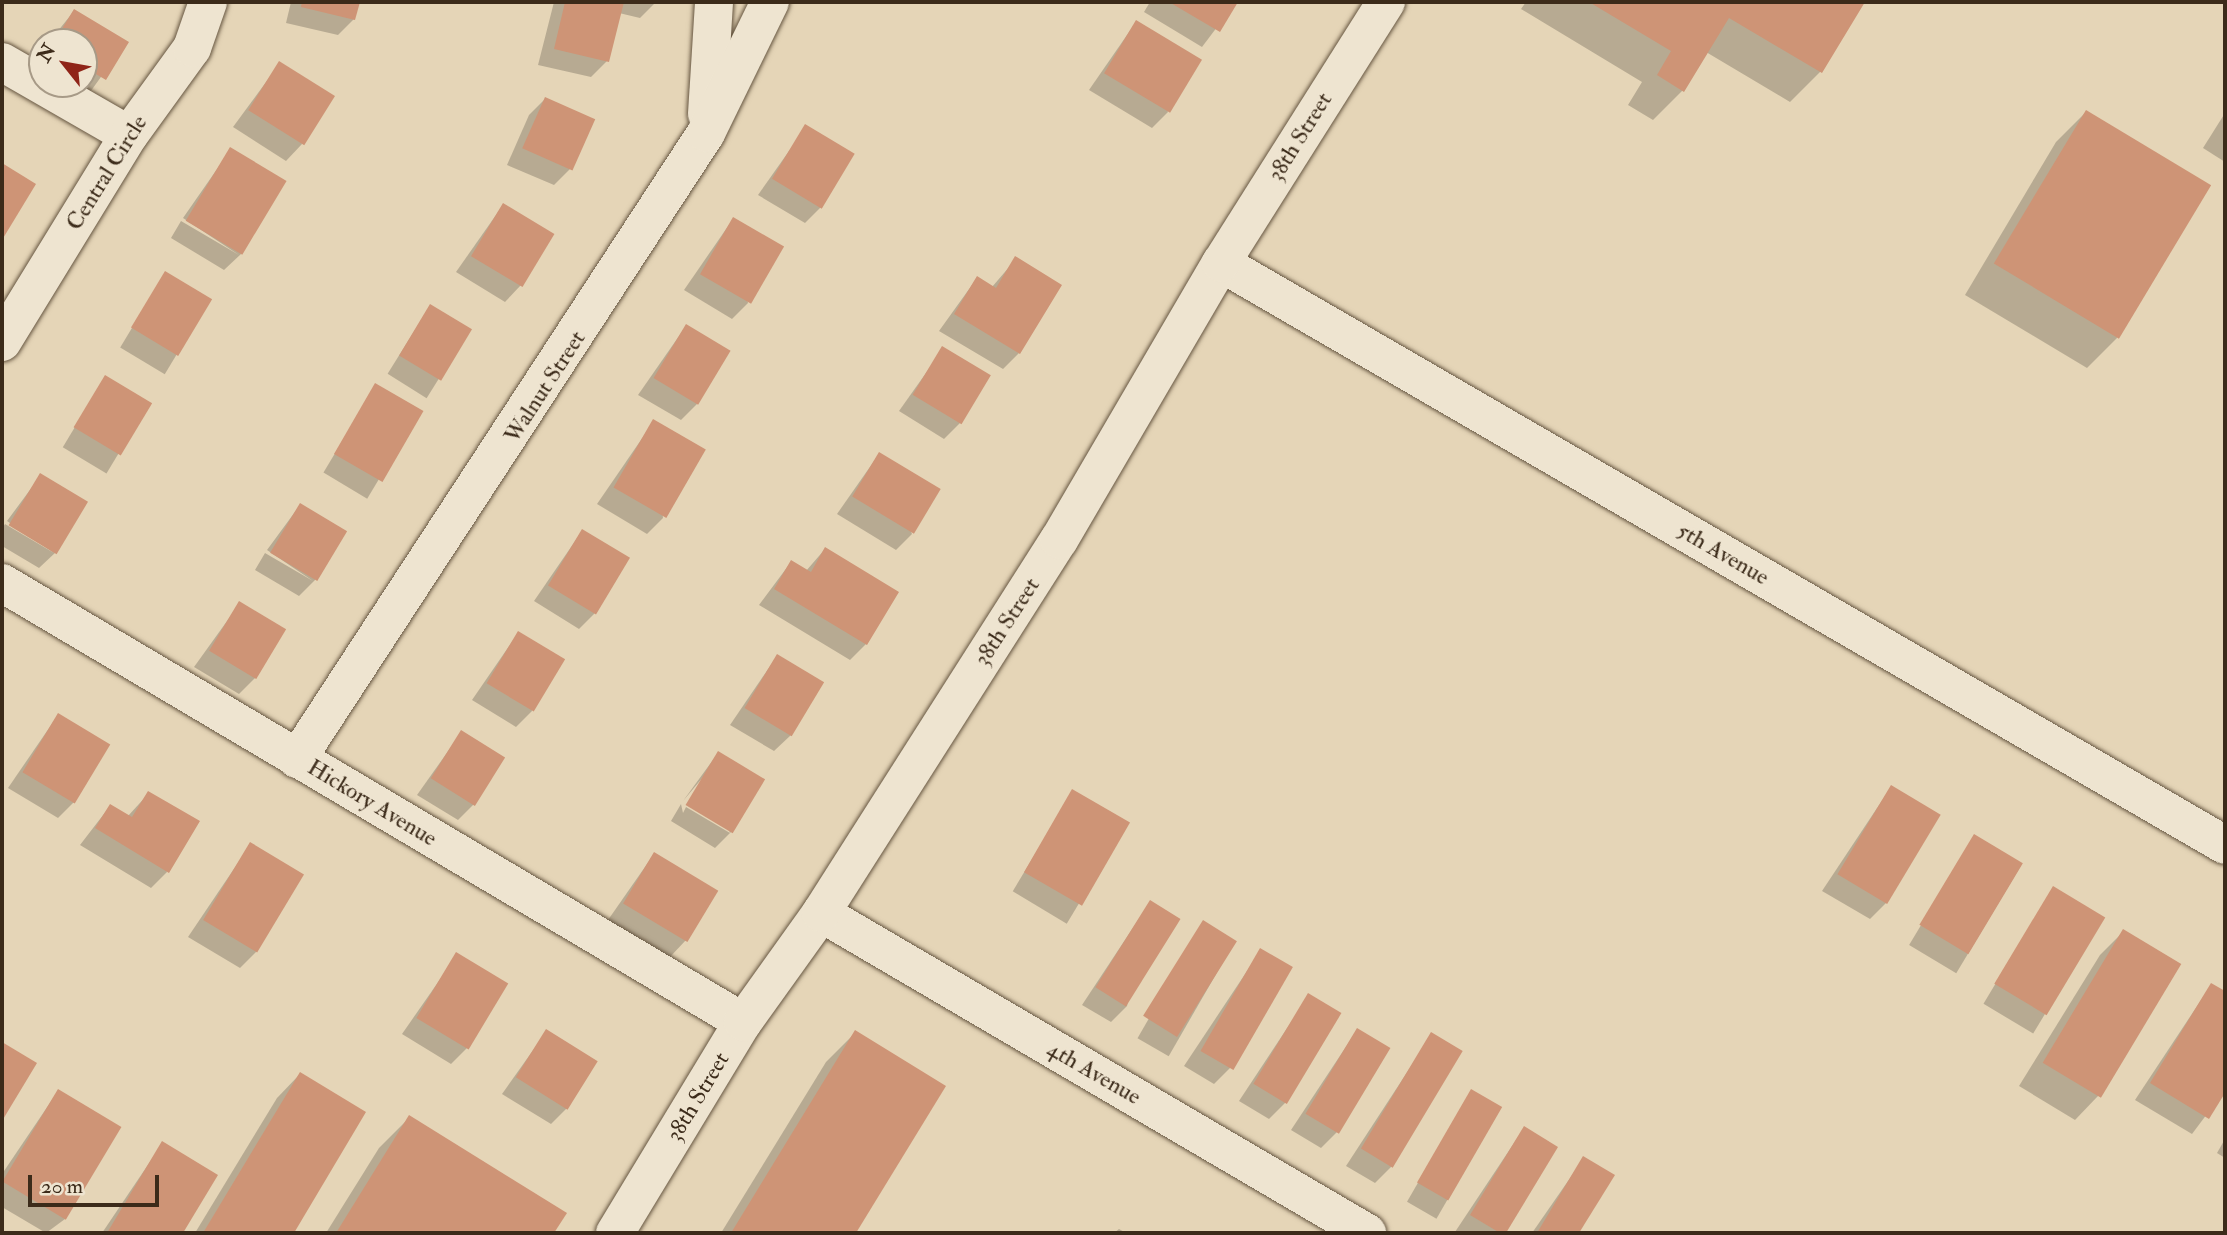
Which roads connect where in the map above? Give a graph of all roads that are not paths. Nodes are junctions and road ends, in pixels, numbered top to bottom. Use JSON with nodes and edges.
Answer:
{"nodes":[{"id":1,"x":208,"y":2,"type":"edge"},
{"id":2,"x":714,"y":2,"type":"edge"},
{"id":3,"x":770,"y":2,"type":"edge"},
{"id":4,"x":1386,"y":2,"type":"edge"},
{"id":5,"x":2,"y":62,"type":"edge"},
{"id":6,"x":706,"y":134,"type":"junction"},
{"id":7,"x":129,"y":135,"type":"junction"},
{"id":8,"x":1221,"y":263,"type":"junction"},
{"id":9,"x":2,"y":342,"type":"edge"},
{"id":10,"x":2,"y":583,"type":"edge"},
{"id":11,"x":297,"y":758,"type":"junction"},
{"id":12,"x":2225,"y":845,"type":"edge"},
{"id":13,"x":821,"y":913,"type":"junction"},
{"id":14,"x":743,"y":1022,"type":"junction"},
{"id":15,"x":615,"y":1233,"type":"edge"},
{"id":16,"x":1367,"y":1233,"type":"edge"}],
"edges":[{"from":1,"to":7,"type":"street","name":"Central Circle"},
{"from":2,"to":6,"type":"street"},
{"from":3,"to":6,"type":"street","name":"Walnut Street"},
{"from":4,"to":8,"type":"street","name":"38th Street"},
{"from":5,"to":7,"type":"street"},
{"from":6,"to":11,"type":"street","name":"Walnut Street"},
{"from":7,"to":9,"type":"street","name":"Central Circle"},
{"from":8,"to":12,"type":"street","name":"5th Avenue"},
{"from":8,"to":13,"type":"street","name":"38th Street"},
{"from":10,"to":11,"type":"street","name":"Hickory Avenue"},
{"from":11,"to":14,"type":"street","name":"Hickory Avenue"},
{"from":13,"to":14,"type":"street","name":"38th Street"},
{"from":13,"to":16,"type":"street","name":"4th Avenue"},
{"from":14,"to":15,"type":"street","name":"38th Street"}]}
